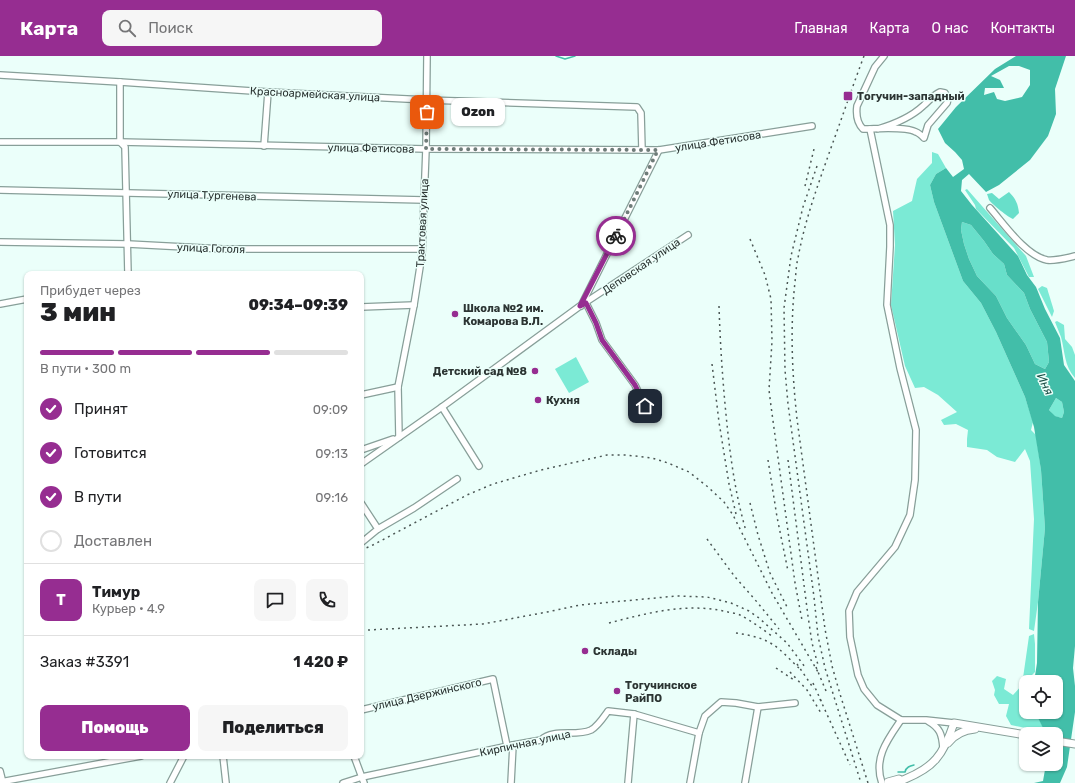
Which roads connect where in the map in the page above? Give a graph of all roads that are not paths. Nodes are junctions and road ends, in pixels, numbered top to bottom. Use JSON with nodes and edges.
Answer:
{"nodes":[{"id":1,"x":427,"y":56,"type":"edge"},
{"id":2,"x":884,"y":56,"type":"edge"},
{"id":3,"x":0,"y":75,"type":"edge"},
{"id":4,"x":120,"y":82,"type":"junction"},
{"id":5,"x":268,"y":92,"type":"junction"},
{"id":6,"x":427,"y":100,"type":"junction"},
{"id":7,"x":812,"y":126,"type":"dead end"},
{"id":8,"x":870,"y":129,"type":"junction"},
{"id":9,"x":878,"y":129,"type":"junction"},
{"id":10,"x":0,"y":142,"type":"edge"},
{"id":11,"x":120,"y":142,"type":"junction"},
{"id":12,"x":264,"y":146,"type":"junction"},
{"id":13,"x":426,"y":149,"type":"junction"},
{"id":14,"x":642,"y":150,"type":"junction"},
{"id":15,"x":658,"y":150,"type":"junction"},
{"id":16,"x":0,"y":190,"type":"edge"},
{"id":17,"x":127,"y":192,"type":"junction"},
{"id":18,"x":424,"y":200,"type":"junction"},
{"id":19,"x":990,"y":208,"type":"dead end"},
{"id":20,"x":688,"y":235,"type":"dead end"},
{"id":21,"x":0,"y":242,"type":"edge"},
{"id":22,"x":128,"y":244,"type":"junction"},
{"id":23,"x":422,"y":249,"type":"junction"},
{"id":24,"x":1075,"y":256,"type":"edge"},
{"id":25,"x":128,"y":271,"type":"edge"},
{"id":26,"x":24,"y":300,"type":"edge"},
{"id":27,"x":0,"y":304,"type":"edge"},
{"id":28,"x":414,"y":305,"type":"junction"},
{"id":29,"x":583,"y":305,"type":"junction"},
{"id":30,"x":364,"y":307,"type":"edge"},
{"id":31,"x":398,"y":387,"type":"junction"},
{"id":32,"x":364,"y":394,"type":"edge"},
{"id":33,"x":645,"y":406,"type":"dead end"},
{"id":34,"x":442,"y":407,"type":"junction"},
{"id":35,"x":399,"y":437,"type":"junction"},
{"id":36,"x":364,"y":449,"type":"edge"},
{"id":37,"x":364,"y":462,"type":"edge"},
{"id":38,"x":479,"y":466,"type":"dead end"},
{"id":39,"x":457,"y":479,"type":"dead end"},
{"id":40,"x":364,"y":508,"type":"edge"},
{"id":41,"x":378,"y":530,"type":"junction"},
{"id":42,"x":364,"y":540,"type":"edge"},
{"id":43,"x":794,"y":703,"type":"dead end"},
{"id":44,"x":758,"y":706,"type":"junction"},
{"id":45,"x":364,"y":709,"type":"edge"},
{"id":46,"x":634,"y":714,"type":"junction"},
{"id":47,"x":902,"y":720,"type":"junction"},
{"id":48,"x":926,"y":720,"type":"junction"},
{"id":49,"x":954,"y":723,"type":"junction"},
{"id":50,"x":981,"y":728,"type":"junction"},
{"id":51,"x":699,"y":733,"type":"junction"},
{"id":52,"x":1019,"y":734,"type":"edge"},
{"id":53,"x":1063,"y":742,"type":"edge"},
{"id":54,"x":1075,"y":744,"type":"edge"},
{"id":55,"x":510,"y":746,"type":"junction"},
{"id":56,"x":943,"y":748,"type":"junction"},
{"id":57,"x":125,"y":759,"type":"edge"},
{"id":58,"x":182,"y":759,"type":"edge"},
{"id":59,"x":223,"y":759,"type":"edge"},
{"id":60,"x":355,"y":759,"type":"edge"},
{"id":61,"x":0,"y":771,"type":"edge"},
{"id":62,"x":363,"y":780,"type":"edge"},
{"id":63,"x":2,"y":782,"type":"edge"},
{"id":64,"x":170,"y":783,"type":"edge"},
{"id":65,"x":226,"y":783,"type":"edge"},
{"id":66,"x":343,"y":783,"type":"edge"},
{"id":67,"x":511,"y":783,"type":"edge"},
{"id":68,"x":628,"y":783,"type":"edge"},
{"id":69,"x":690,"y":783,"type":"edge"},
{"id":70,"x":744,"y":783,"type":"edge"},
{"id":71,"x":888,"y":783,"type":"edge"}],
"edges":[{"from":1,"to":6,"type":"street","name":"Трактовая улица"},
{"from":2,"to":8,"type":"street"},
{"from":3,"to":4,"type":"street","name":"Красноармейская улица"},
{"from":4,"to":5,"type":"street","name":"Красноармейская улица"},
{"from":4,"to":11,"type":"street"},
{"from":5,"to":6,"type":"street","name":"Красноармейская улица"},
{"from":5,"to":12,"type":"street"},
{"from":6,"to":13,"type":"street","name":"Трактовая улица"},
{"from":6,"to":14,"type":"street","name":"Красноармейская улица"},
{"from":7,"to":15,"type":"street","name":"улица Фетисова"},
{"from":8,"to":9,"type":"street"},
{"from":8,"to":47,"type":"street"},
{"from":9,"to":9,"type":"street"},
{"from":10,"to":11,"type":"street","name":"улица Фетисова"},
{"from":11,"to":12,"type":"street","name":"улица Фетисова"},
{"from":11,"to":17,"type":"street"},
{"from":12,"to":13,"type":"street","name":"улица Фетисова"},
{"from":13,"to":14,"type":"street","name":"улица Фетисова"},
{"from":13,"to":18,"type":"street","name":"Трактовая улица"},
{"from":14,"to":15,"type":"street","name":"улица Фетисова"},
{"from":15,"to":29,"type":"street"},
{"from":16,"to":17,"type":"street","name":"улица Тургенева"},
{"from":17,"to":18,"type":"street","name":"улица Тургенева"},
{"from":17,"to":22,"type":"street"},
{"from":18,"to":23,"type":"street","name":"Трактовая улица"},
{"from":19,"to":24,"type":"street"},
{"from":20,"to":29,"type":"street","name":"Деповская улица"},
{"from":21,"to":22,"type":"street","name":"улица Гоголя"},
{"from":22,"to":23,"type":"street","name":"улица Гоголя"},
{"from":22,"to":25,"type":"street"},
{"from":23,"to":28,"type":"street","name":"Трактовая улица"},
{"from":26,"to":27,"type":"street"},
{"from":28,"to":30,"type":"street"},
{"from":28,"to":31,"type":"street","name":"Трактовая улица"},
{"from":29,"to":33,"type":"street"},
{"from":29,"to":34,"type":"street","name":"Деповская улица"},
{"from":31,"to":32,"type":"street"},
{"from":31,"to":35,"type":"street","name":"Трактовая улица"},
{"from":34,"to":35,"type":"street","name":"Деповская улица"},
{"from":34,"to":38,"type":"street"},
{"from":35,"to":36,"type":"street","name":"Деповская улица"},
{"from":35,"to":37,"type":"street","name":"Деповская улица"},
{"from":39,"to":41,"type":"street"},
{"from":40,"to":41,"type":"street"},
{"from":41,"to":42,"type":"street"},
{"from":43,"to":44,"type":"street"},
{"from":44,"to":51,"type":"street"},
{"from":44,"to":70,"type":"street"},
{"from":45,"to":55,"type":"street","name":"улица Дзержинского"},
{"from":46,"to":51,"type":"street","name":"Кирпичная улица"},
{"from":46,"to":55,"type":"street","name":"Кирпичная улица"},
{"from":46,"to":68,"type":"street"},
{"from":47,"to":48,"type":"street"},
{"from":47,"to":71,"type":"street"},
{"from":48,"to":49,"type":"street"},
{"from":48,"to":56,"type":"street"},
{"from":49,"to":50,"type":"main road"},
{"from":49,"to":56,"type":"main road"},
{"from":50,"to":52,"type":"main road"},
{"from":50,"to":56,"type":"main road"},
{"from":51,"to":69,"type":"street"},
{"from":53,"to":54,"type":"main road"},
{"from":55,"to":62,"type":"street","name":"Кирпичная улица"},
{"from":55,"to":67,"type":"street"},
{"from":56,"to":71,"type":"main road"},
{"from":57,"to":63,"type":"street"},
{"from":58,"to":64,"type":"street"},
{"from":59,"to":65,"type":"street"},
{"from":60,"to":62,"type":"street"},
{"from":61,"to":63,"type":"street"},
{"from":62,"to":66,"type":"street","name":"Кирпичная улица"}]}
